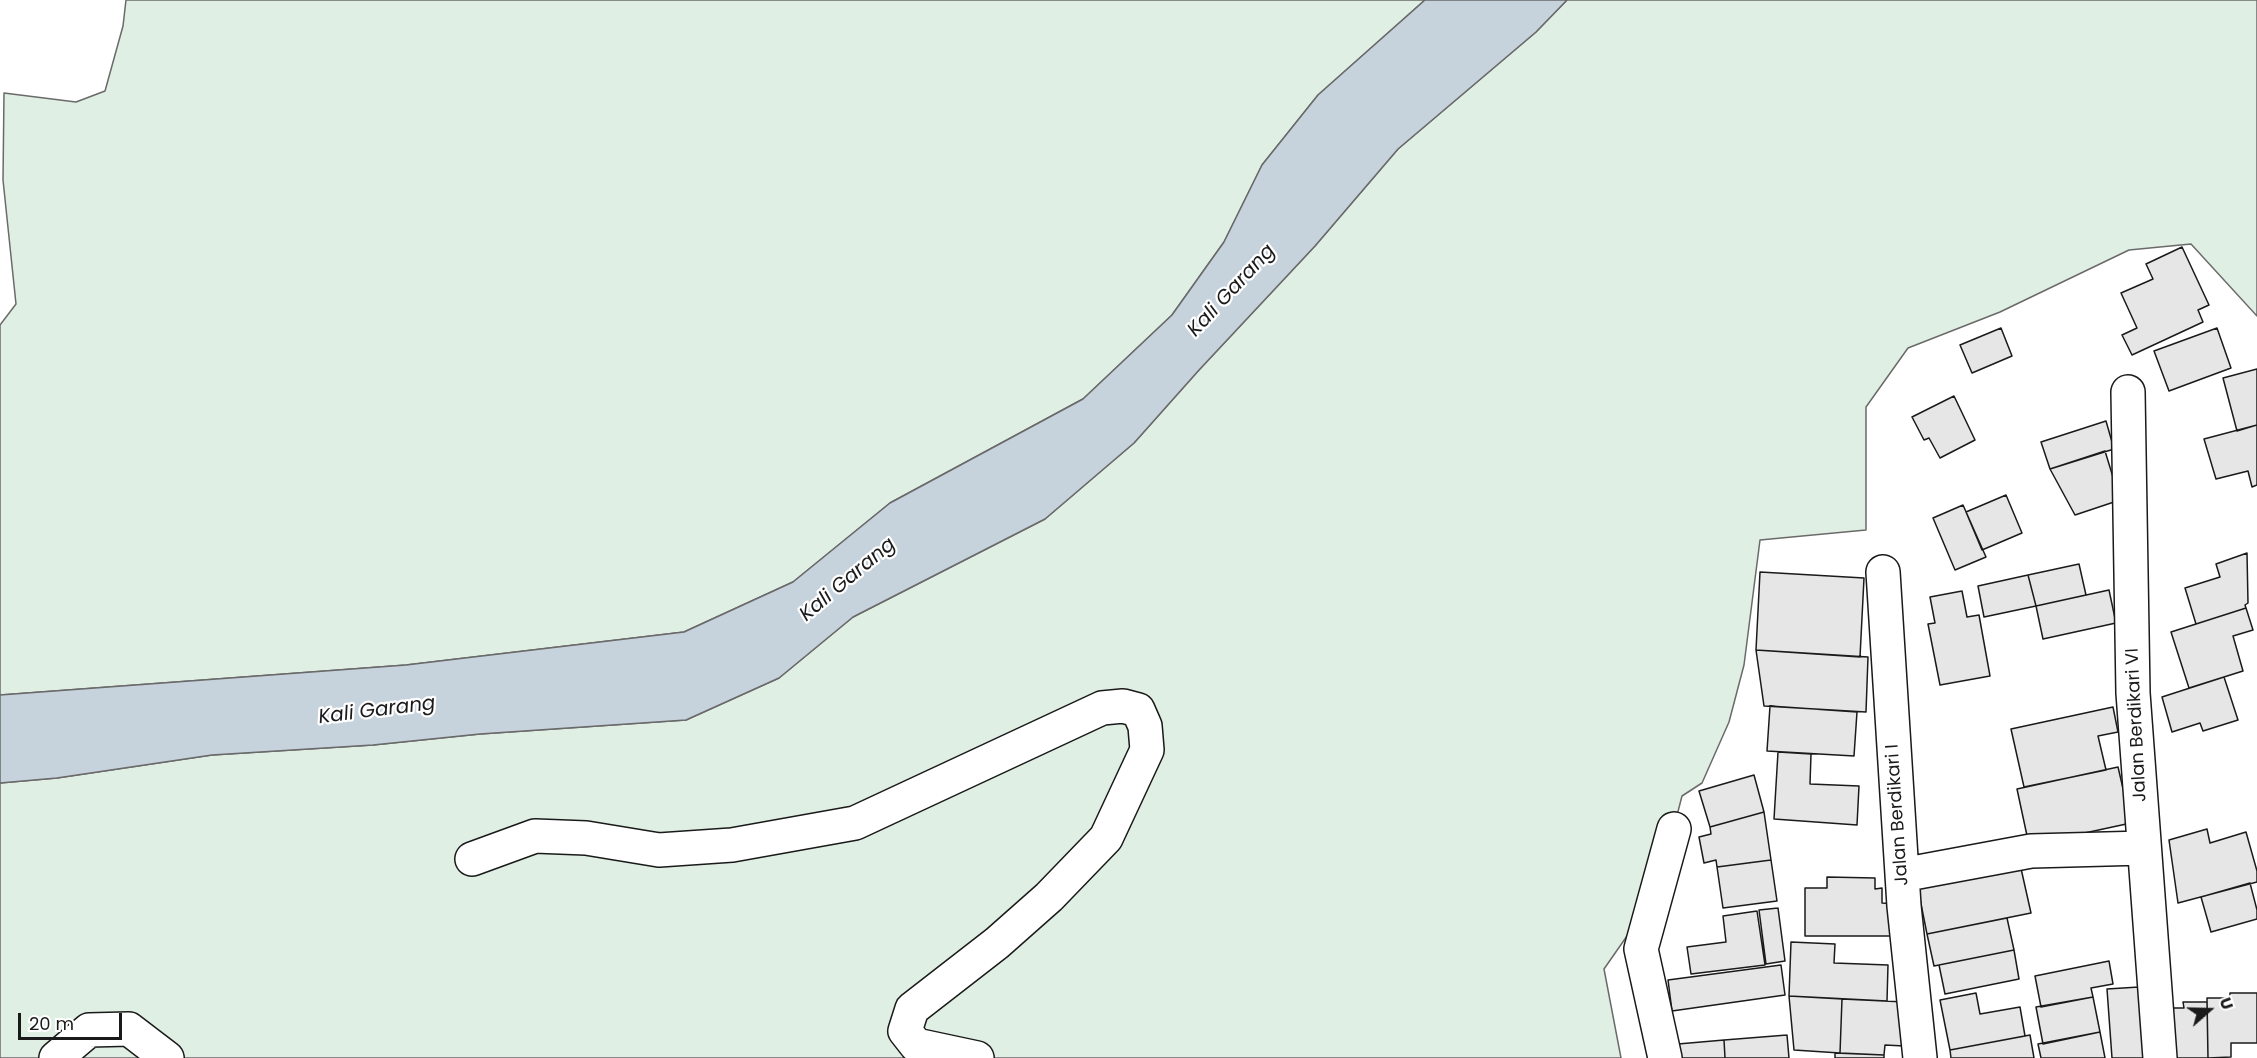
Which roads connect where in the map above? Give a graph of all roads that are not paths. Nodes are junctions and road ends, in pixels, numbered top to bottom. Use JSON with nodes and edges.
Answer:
{"nodes":[{"id":1,"x":2128,"y":392,"type":"dead end"},
{"id":2,"x":1883,"y":572,"type":"dead end"},
{"id":3,"x":1674,"y":829,"type":"dead end"},
{"id":4,"x":2144,"y":848,"type":"junction"},
{"id":5,"x":472,"y":859,"type":"dead end"},
{"id":6,"x":1902,"y":875,"type":"junction"},
{"id":7,"x":56,"y":1058,"type":"edge"},
{"id":8,"x":167,"y":1058,"type":"edge"},
{"id":9,"x":977,"y":1058,"type":"edge"},
{"id":10,"x":1665,"y":1058,"type":"edge"},
{"id":11,"x":1920,"y":1058,"type":"edge"},
{"id":12,"x":2160,"y":1058,"type":"edge"}],
"edges":[{"from":1,"to":4,"type":"street","name":"Jalan Berdikari VI"},
{"from":2,"to":6,"type":"street","name":"Jalan Berdikari I"},
{"from":3,"to":10,"type":"street"},
{"from":4,"to":6,"type":"street"},
{"from":4,"to":12,"type":"street","name":"Jalan Berdikari VI"},
{"from":5,"to":9,"type":"street"},
{"from":6,"to":11,"type":"street","name":"Jalan Berdikari I"},
{"from":7,"to":8,"type":"street"}]}
